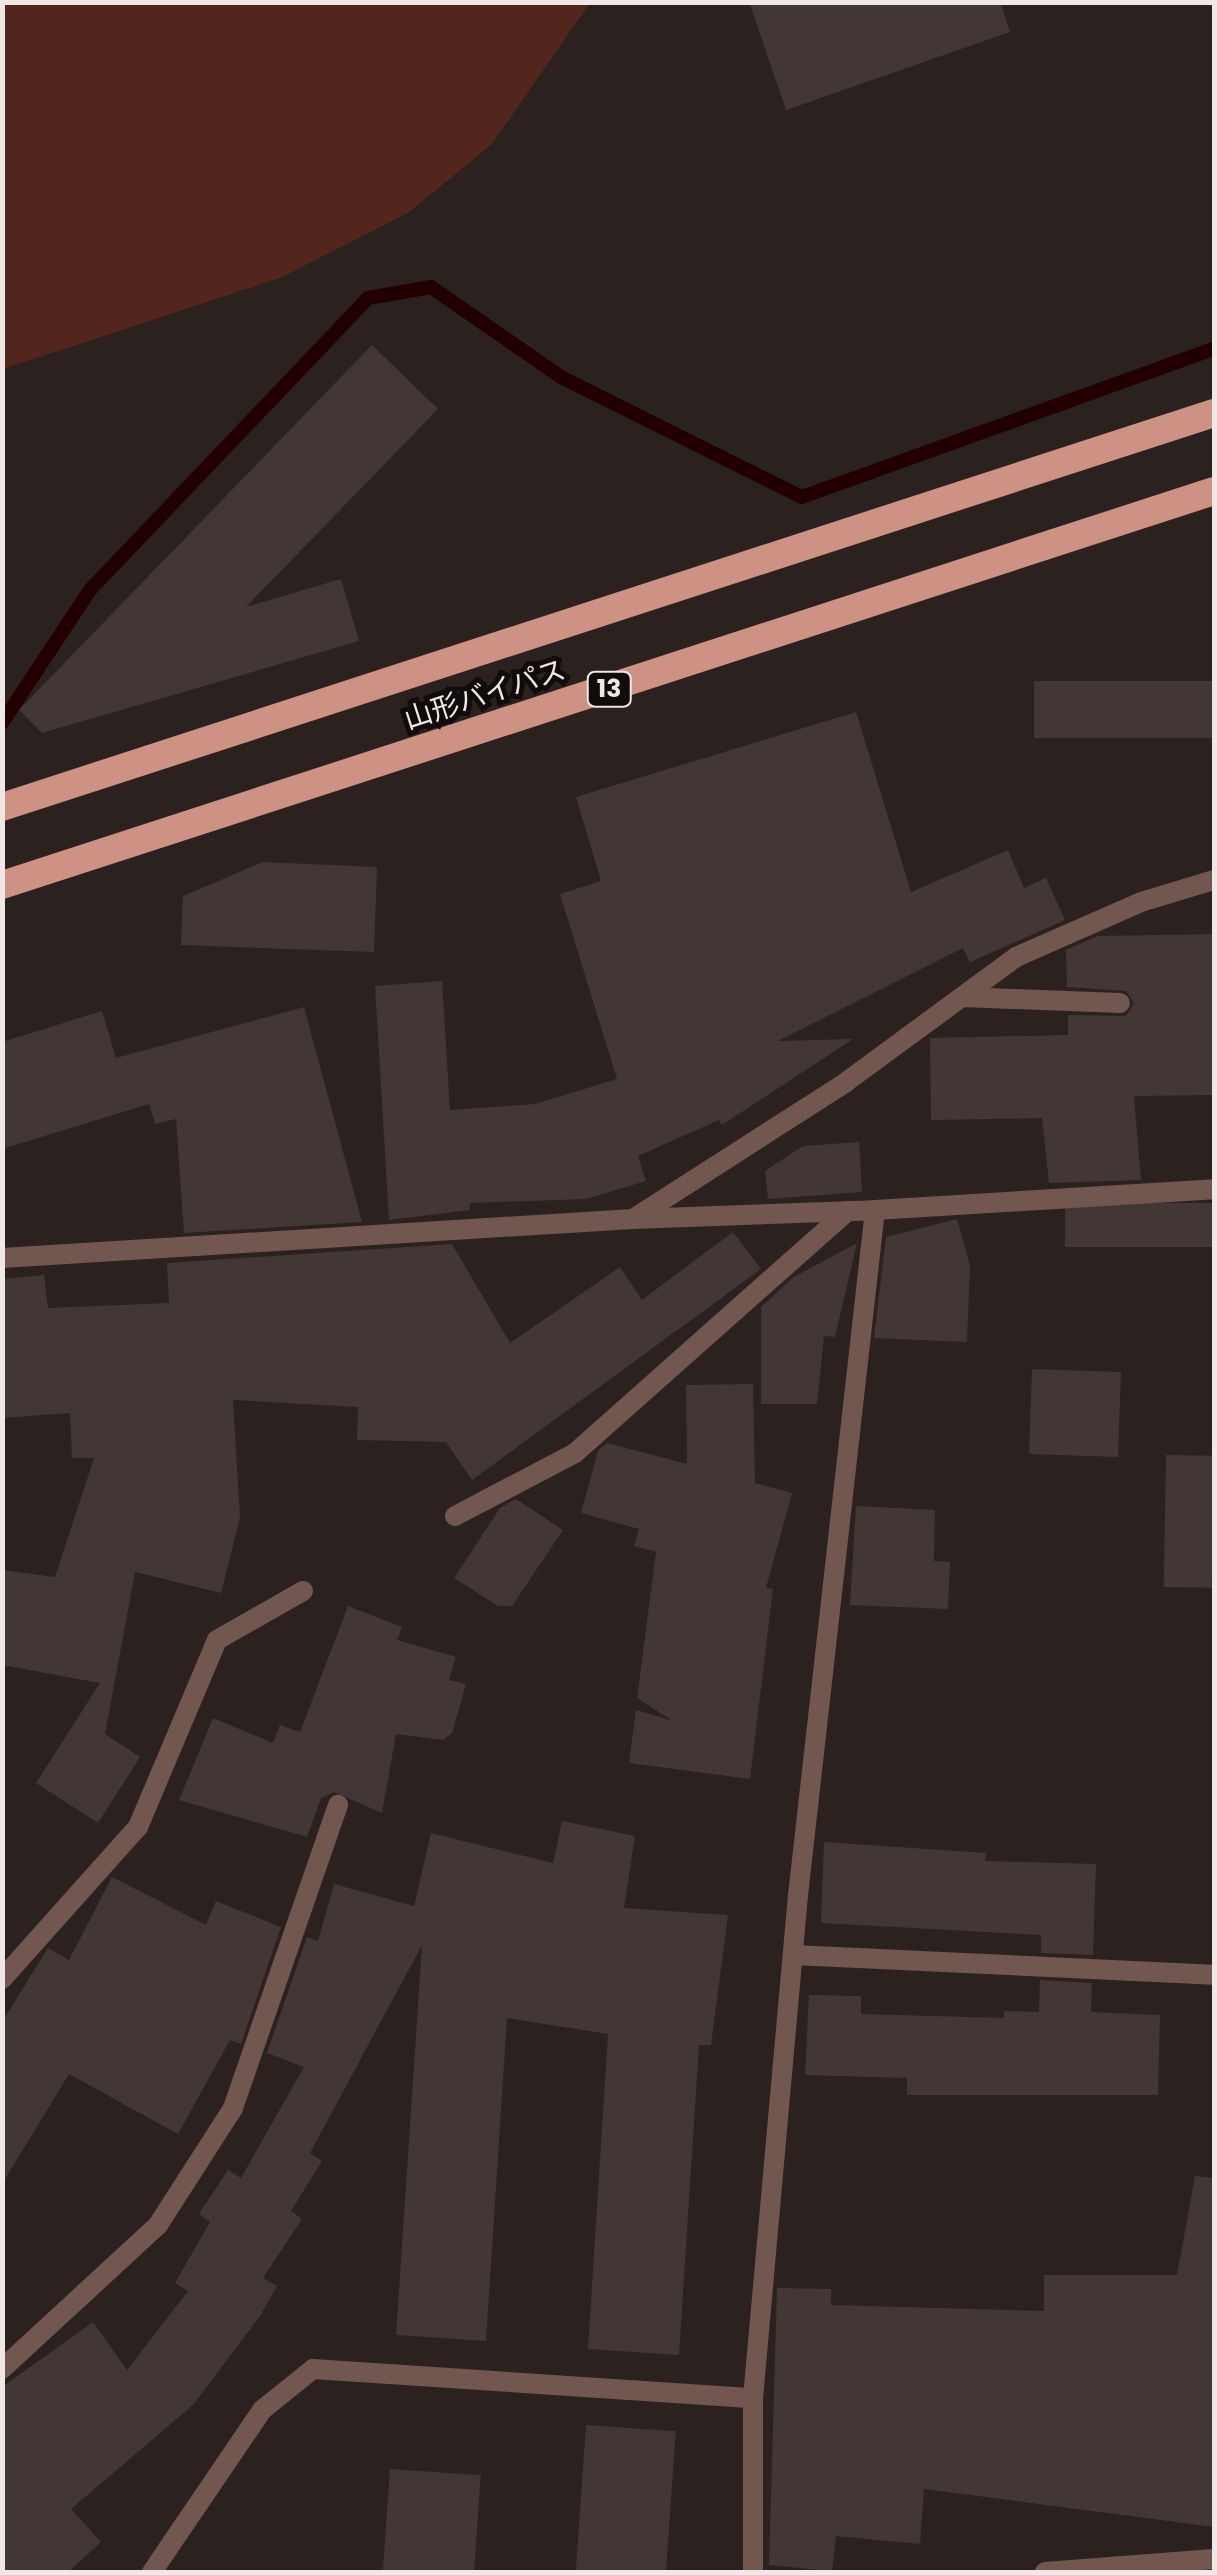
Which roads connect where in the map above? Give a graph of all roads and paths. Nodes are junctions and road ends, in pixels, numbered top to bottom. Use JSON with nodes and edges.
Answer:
{"nodes":[{"id":1,"x":1214,"y":413,"type":"edge"},
{"id":2,"x":1214,"y":491,"type":"edge"},
{"id":3,"x":2,"y":807,"type":"edge"},
{"id":4,"x":1214,"y":880,"type":"edge"},
{"id":5,"x":2,"y":885,"type":"edge"},
{"id":6,"x":962,"y":997,"type":"junction"},
{"id":7,"x":1120,"y":1004,"type":"dead end"},
{"id":8,"x":1214,"y":1188,"type":"edge"},
{"id":9,"x":875,"y":1210,"type":"junction"},
{"id":10,"x":848,"y":1211,"type":"junction"},
{"id":11,"x":633,"y":1219,"type":"junction"},
{"id":12,"x":2,"y":1258,"type":"edge"},
{"id":13,"x":455,"y":1516,"type":"dead end"},
{"id":14,"x":303,"y":1591,"type":"dead end"},
{"id":15,"x":338,"y":1805,"type":"dead end"},
{"id":16,"x":794,"y":1955,"type":"junction"},
{"id":17,"x":1214,"y":1975,"type":"edge"},
{"id":18,"x":2,"y":1979,"type":"edge"},
{"id":19,"x":2,"y":2369,"type":"edge"},
{"id":20,"x":753,"y":2398,"type":"junction"},
{"id":21,"x":1214,"y":2560,"type":"edge"},
{"id":22,"x":152,"y":2572,"type":"edge"},
{"id":23,"x":753,"y":2572,"type":"edge"},
{"id":24,"x":1059,"y":2572,"type":"edge"}],
"edges":[{"from":1,"to":3,"type":"highway","name":"山形バイパス"},
{"from":2,"to":5,"type":"highway","name":"山形バイパス","number":"13"},
{"from":4,"to":6,"type":"lane"},
{"from":6,"to":7,"type":"lane"},
{"from":6,"to":11,"type":"lane"},
{"from":8,"to":9,"type":"lane"},
{"from":9,"to":10,"type":"lane"},
{"from":9,"to":16,"type":"lane"},
{"from":10,"to":11,"type":"lane"},
{"from":10,"to":13,"type":"lane"},
{"from":11,"to":12,"type":"lane"},
{"from":14,"to":18,"type":"lane"},
{"from":15,"to":19,"type":"lane"},
{"from":16,"to":17,"type":"lane"},
{"from":16,"to":20,"type":"lane"},
{"from":20,"to":22,"type":"lane"},
{"from":20,"to":23,"type":"lane"},
{"from":21,"to":24,"type":"lane"}]}
